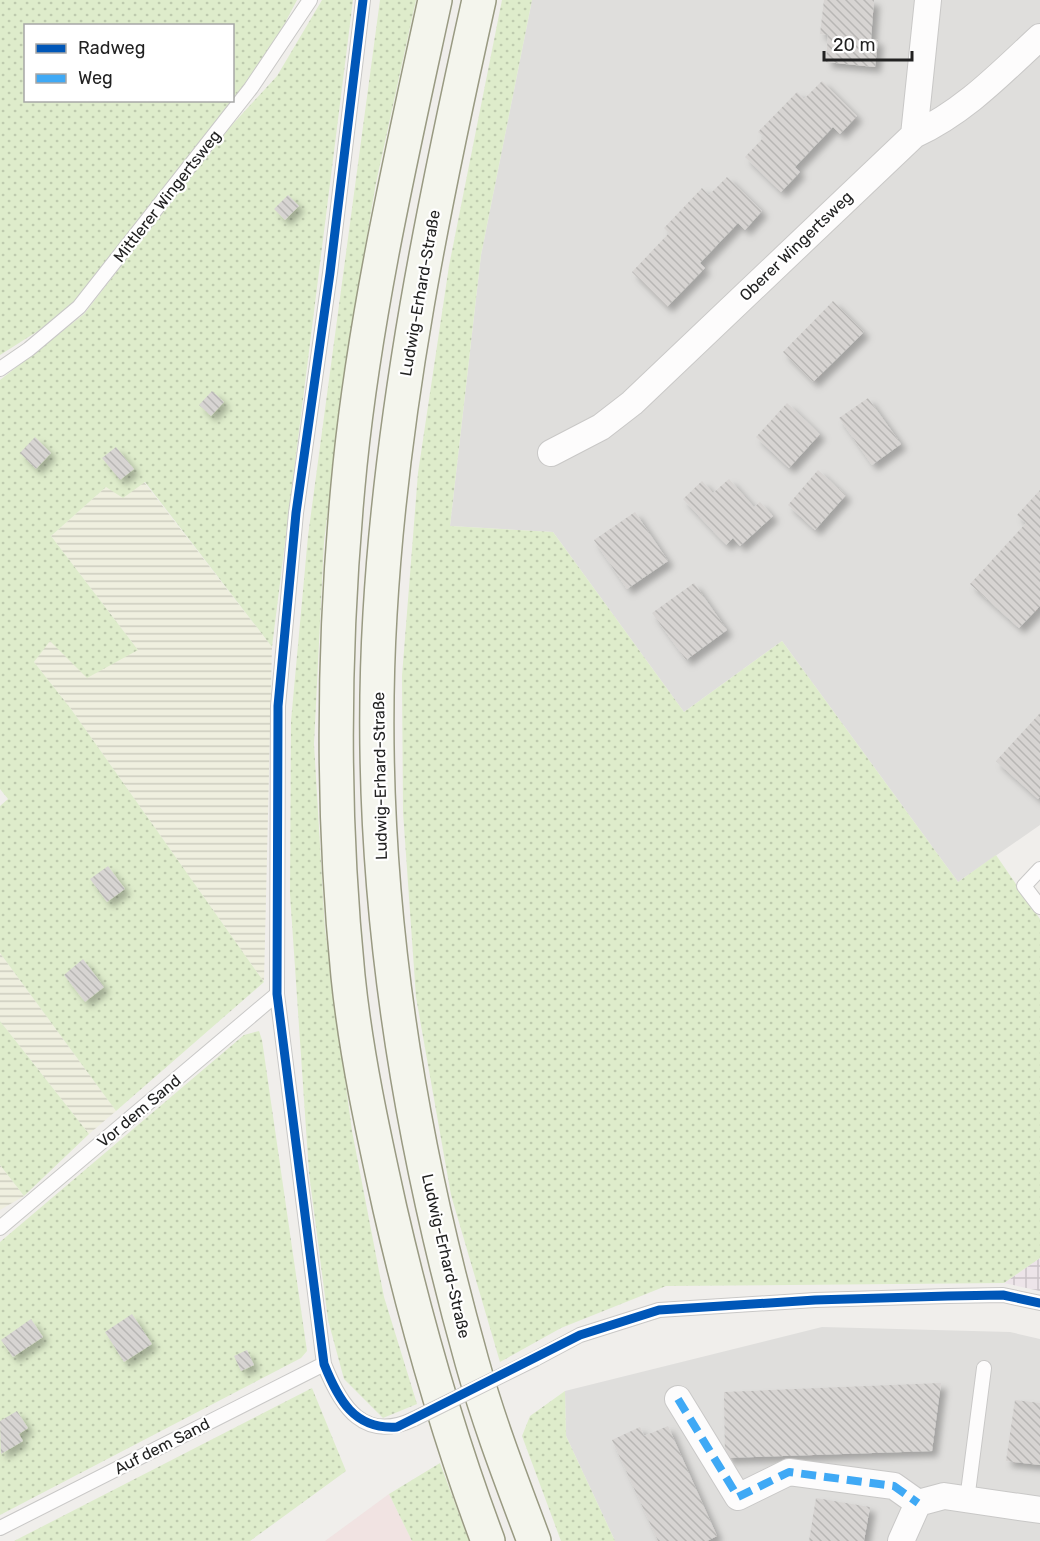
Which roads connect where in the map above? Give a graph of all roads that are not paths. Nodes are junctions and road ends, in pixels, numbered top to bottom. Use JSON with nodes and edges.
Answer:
{"nodes":[{"id":1,"x":309,"y":0,"type":"edge"},
{"id":2,"x":363,"y":0,"type":"edge"},
{"id":3,"x":435,"y":0,"type":"edge"},
{"id":4,"x":479,"y":0,"type":"edge"},
{"id":5,"x":928,"y":0,"type":"edge"},
{"id":6,"x":1040,"y":37,"type":"edge"},
{"id":7,"x":914,"y":135,"type":"junction"},
{"id":8,"x":0,"y":369,"type":"edge"},
{"id":9,"x":551,"y":453,"type":"dead end"},
{"id":10,"x":1040,"y":869,"type":"edge"},
{"id":11,"x":1040,"y":907,"type":"edge"},
{"id":12,"x":278,"y":994,"type":"junction"},
{"id":13,"x":0,"y":1228,"type":"edge"},
{"id":14,"x":1040,"y":1303,"type":"edge"},
{"id":15,"x":324,"y":1364,"type":"junction"},
{"id":16,"x":984,"y":1368,"type":"dead end"},
{"id":17,"x":678,"y":1399,"type":"dead end"},
{"id":18,"x":967,"y":1500,"type":"junction"},
{"id":19,"x":918,"y":1503,"type":"junction"},
{"id":20,"x":1040,"y":1510,"type":"edge"},
{"id":21,"x":0,"y":1528,"type":"edge"},
{"id":22,"x":488,"y":1541,"type":"edge"},
{"id":23,"x":534,"y":1541,"type":"edge"},
{"id":24,"x":901,"y":1541,"type":"edge"}],
"edges":[{"from":1,"to":8,"type":"lane","name":"Mittlerer Wingertsweg"},
{"from":2,"to":12,"type":"lane"},
{"from":3,"to":22,"type":"main road"},
{"from":4,"to":23,"type":"main road","name":"Ludwig-Erhard-Straße"},
{"from":5,"to":7,"type":"street"},
{"from":6,"to":7,"type":"street","name":"Oberer Wingertsweg"},
{"from":7,"to":9,"type":"street","name":"Oberer Wingertsweg"},
{"from":10,"to":11,"type":"lane"},
{"from":12,"to":13,"type":"lane","name":"Vor dem Sand"},
{"from":12,"to":15,"type":"lane"},
{"from":14,"to":15,"type":"lane","bridge":true},
{"from":15,"to":21,"type":"lane","name":"Auf dem Sand"},
{"from":16,"to":18,"type":"lane"},
{"from":17,"to":19,"type":"street"},
{"from":18,"to":19,"type":"street"},
{"from":18,"to":20,"type":"street"},
{"from":19,"to":24,"type":"street"}]}
